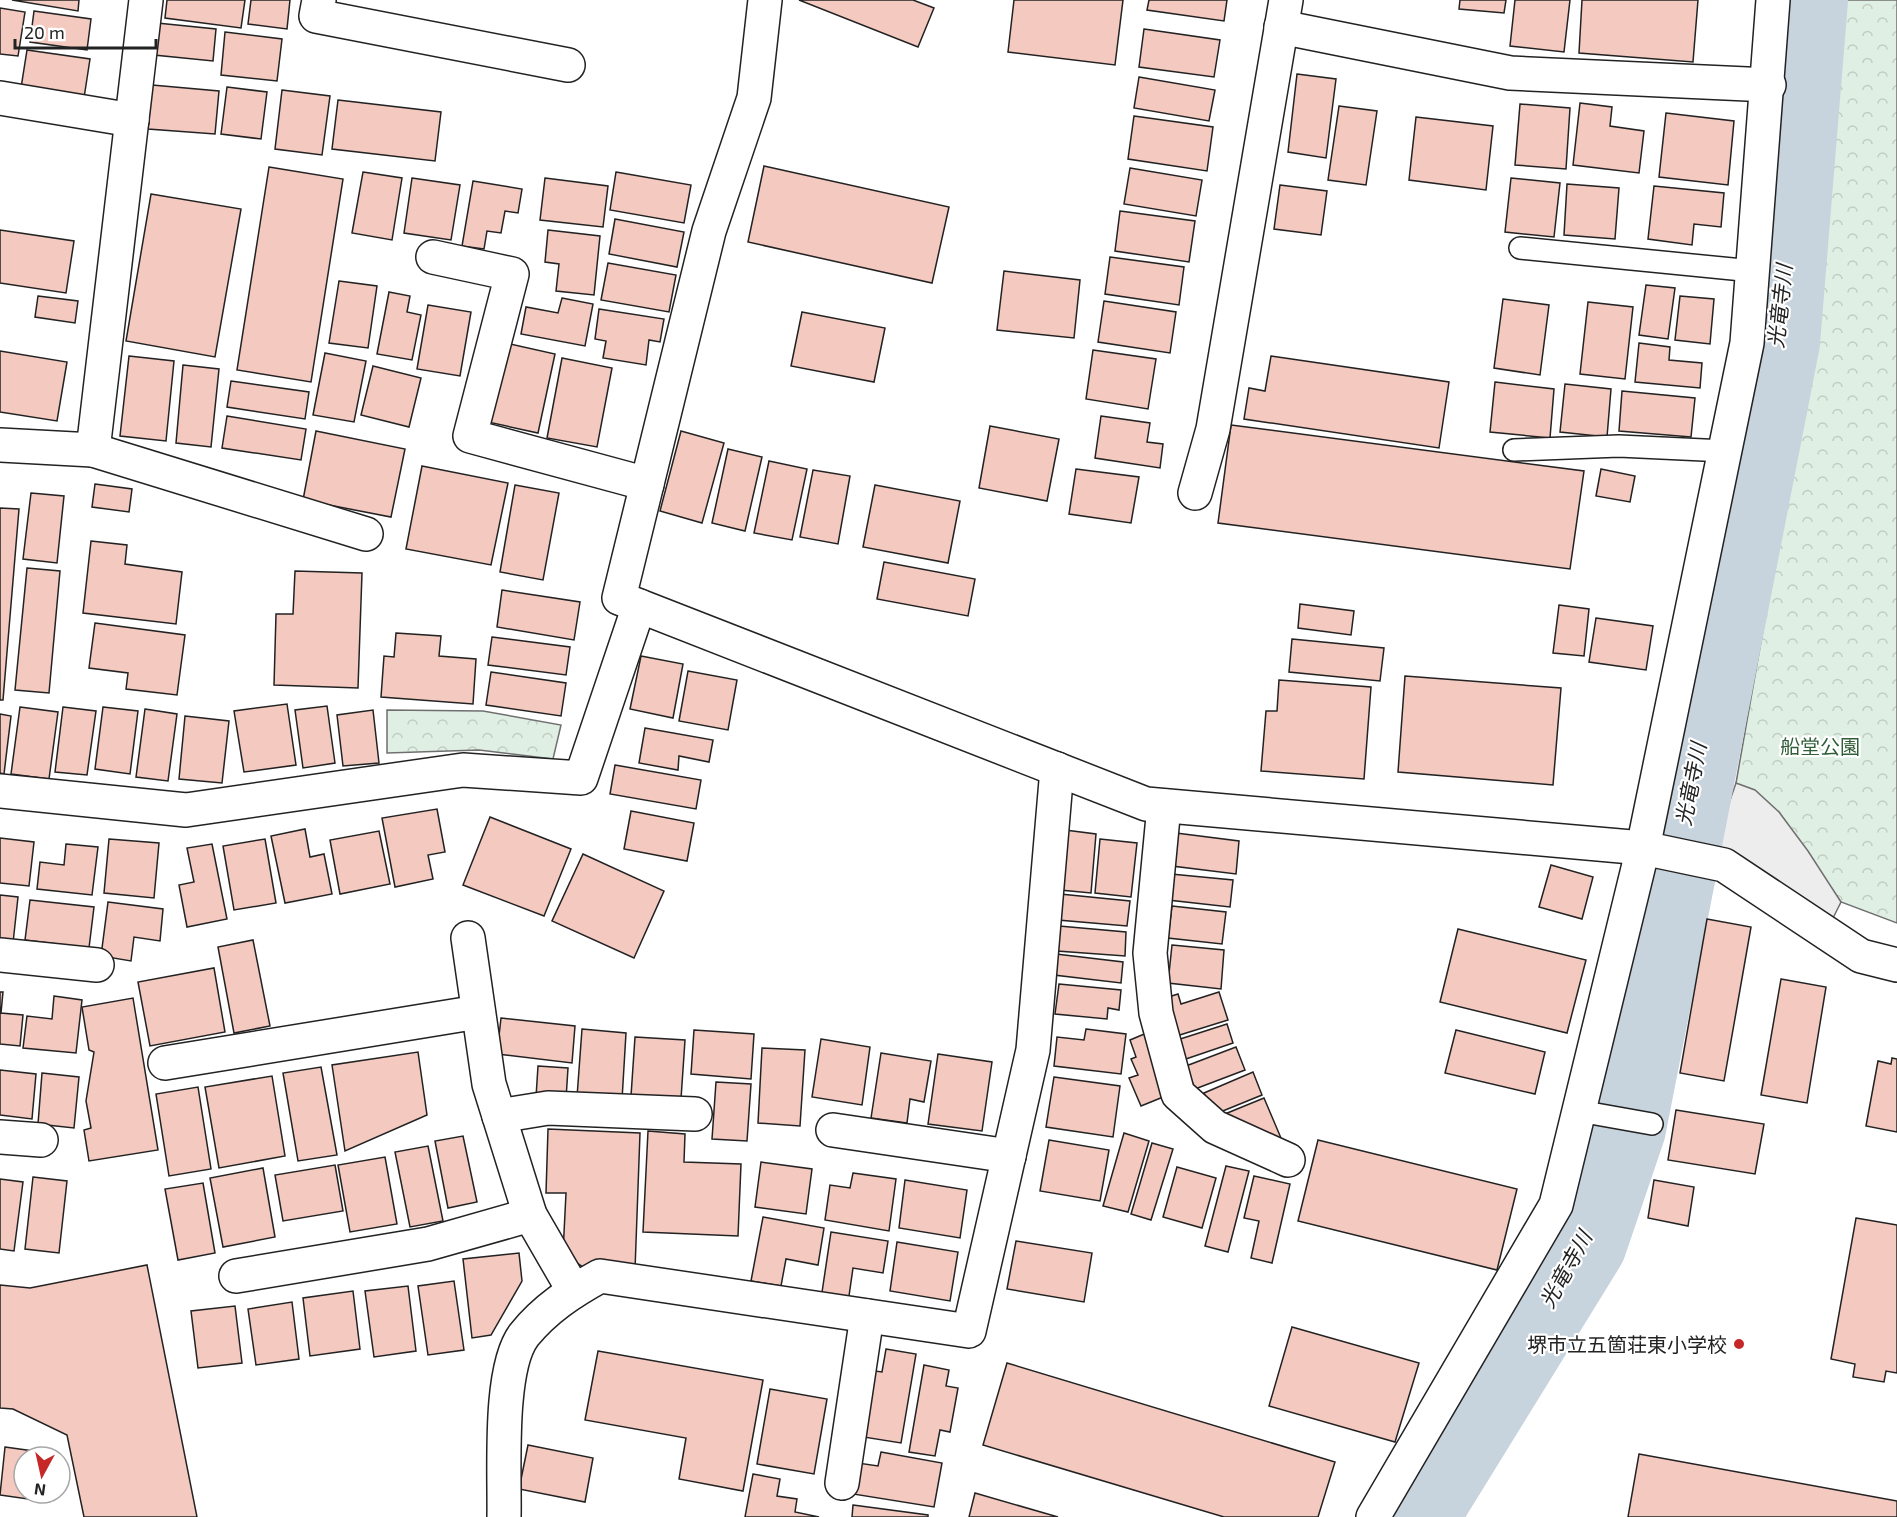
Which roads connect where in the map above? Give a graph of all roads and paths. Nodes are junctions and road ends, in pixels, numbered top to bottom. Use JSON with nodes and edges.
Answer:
{"nodes":[{"id":1,"x":146,"y":0,"type":"edge"},
{"id":2,"x":319,"y":0,"type":"edge"},
{"id":3,"x":765,"y":0,"type":"edge"},
{"id":4,"x":1773,"y":0,"type":"edge"},
{"id":5,"x":1283,"y":13,"type":"edge"},
{"id":6,"x":568,"y":64,"type":"dead end"},
{"id":7,"x":1769,"y":85,"type":"junction"},
{"id":8,"x":0,"y":98,"type":"edge"},
{"id":9,"x":132,"y":120,"type":"junction"},
{"id":10,"x":1520,"y":248,"type":"dead end"},
{"id":11,"x":433,"y":257,"type":"dead end"},
{"id":12,"x":1753,"y":272,"type":"junction"},
{"id":13,"x":0,"y":445,"type":"edge"},
{"id":14,"x":93,"y":450,"type":"junction"},
{"id":15,"x":1514,"y":450,"type":"dead end"},
{"id":16,"x":1725,"y":451,"type":"junction"},
{"id":17,"x":647,"y":484,"type":"junction"},
{"id":18,"x":1195,"y":493,"type":"dead end"},
{"id":19,"x":366,"y":534,"type":"dead end"},
{"id":20,"x":639,"y":606,"type":"junction"},
{"id":21,"x":1057,"y":769,"type":"junction"},
{"id":22,"x":0,"y":791,"type":"edge"},
{"id":23,"x":1164,"y":806,"type":"junction"},
{"id":24,"x":1647,"y":849,"type":"junction"},
{"id":25,"x":468,"y":938,"type":"dead end"},
{"id":26,"x":0,"y":955,"type":"edge"},
{"id":27,"x":97,"y":964,"type":"dead end"},
{"id":28,"x":1897,"y":965,"type":"edge"},
{"id":29,"x":478,"y":1012,"type":"junction"},
{"id":30,"x":165,"y":1063,"type":"dead end"},
{"id":31,"x":1579,"y":1111,"type":"junction"},
{"id":32,"x":695,"y":1114,"type":"dead end"},
{"id":33,"x":499,"y":1116,"type":"junction"},
{"id":34,"x":1652,"y":1124,"type":"dead end"},
{"id":35,"x":832,"y":1130,"type":"dead end"},
{"id":36,"x":0,"y":1137,"type":"edge"},
{"id":37,"x":40,"y":1140,"type":"dead end"},
{"id":38,"x":1009,"y":1156,"type":"junction"},
{"id":39,"x":1288,"y":1160,"type":"dead end"},
{"id":40,"x":530,"y":1215,"type":"junction"},
{"id":41,"x":236,"y":1275,"type":"dead end"},
{"id":42,"x":574,"y":1290,"type":"junction"},
{"id":43,"x":867,"y":1316,"type":"junction"},
{"id":44,"x":842,"y":1483,"type":"dead end"},
{"id":45,"x":504,"y":1517,"type":"edge"},
{"id":46,"x":1373,"y":1517,"type":"edge"}],
"edges":[{"from":1,"to":9,"type":"street"},
{"from":2,"to":6,"type":"street"},
{"from":3,"to":17,"type":"street"},
{"from":4,"to":7,"type":"street"},
{"from":5,"to":7,"type":"street"},
{"from":5,"to":18,"type":"street"},
{"from":7,"to":12,"type":"street"},
{"from":8,"to":9,"type":"street"},
{"from":9,"to":14,"type":"street"},
{"from":10,"to":12,"type":"lane"},
{"from":11,"to":17,"type":"street"},
{"from":12,"to":16,"type":"street"},
{"from":13,"to":14,"type":"street"},
{"from":14,"to":19,"type":"street"},
{"from":15,"to":16,"type":"lane"},
{"from":16,"to":24,"type":"street"},
{"from":17,"to":20,"type":"street"},
{"from":20,"to":21,"type":"street"},
{"from":20,"to":22,"type":"street"},
{"from":21,"to":23,"type":"street"},
{"from":21,"to":38,"type":"street"},
{"from":23,"to":24,"type":"street"},
{"from":23,"to":39,"type":"street"},
{"from":24,"to":28,"type":"street"},
{"from":24,"to":31,"type":"street"},
{"from":25,"to":29,"type":"street"},
{"from":26,"to":27,"type":"street"},
{"from":29,"to":30,"type":"street"},
{"from":29,"to":33,"type":"street"},
{"from":31,"to":34,"type":"lane"},
{"from":31,"to":46,"type":"street"},
{"from":32,"to":33,"type":"street"},
{"from":33,"to":40,"type":"street"},
{"from":35,"to":38,"type":"street"},
{"from":36,"to":37,"type":"street"},
{"from":38,"to":43,"type":"street"},
{"from":40,"to":41,"type":"street"},
{"from":40,"to":42,"type":"street"},
{"from":42,"to":43,"type":"street"},
{"from":42,"to":45,"type":"street"},
{"from":43,"to":44,"type":"street"}]}
